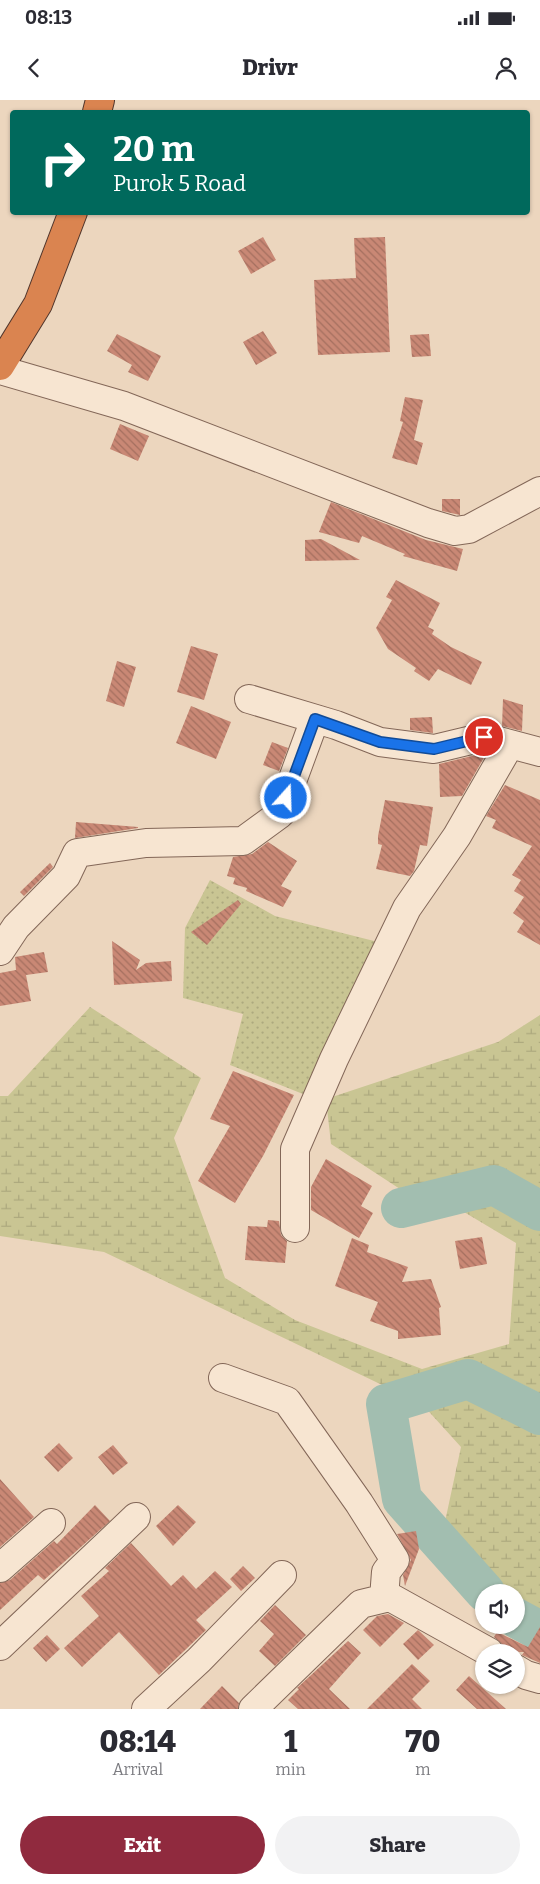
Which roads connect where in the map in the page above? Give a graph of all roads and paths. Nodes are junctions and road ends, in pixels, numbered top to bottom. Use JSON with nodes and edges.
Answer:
{"nodes":[{"id":1,"x":73,"y":215,"type":"edge"},
{"id":2,"x":0,"y":366,"type":"edge"},
{"id":3,"x":0,"y":370,"type":"edge"},
{"id":4,"x":540,"y":490,"type":"edge"},
{"id":5,"x":249,"y":699,"type":"dead end"},
{"id":6,"x":315,"y":719,"type":"junction"},
{"id":7,"x":510,"y":744,"type":"junction"},
{"id":8,"x":540,"y":752,"type":"edge"},
{"id":9,"x":0,"y":951,"type":"edge"},
{"id":10,"x":295,"y":1228,"type":"dead end"},
{"id":11,"x":223,"y":1378,"type":"dead end"},
{"id":12,"x":136,"y":1518,"type":"dead end"},
{"id":13,"x":51,"y":1523,"type":"dead end"},
{"id":14,"x":0,"y":1568,"type":"edge"},
{"id":15,"x":282,"y":1575,"type":"dead end"},
{"id":16,"x":384,"y":1598,"type":"junction"},
{"id":17,"x":475,"y":1644,"type":"edge"},
{"id":18,"x":0,"y":1646,"type":"edge"},
{"id":19,"x":525,"y":1673,"type":"edge"},
{"id":20,"x":540,"y":1679,"type":"edge"},
{"id":21,"x":146,"y":1709,"type":"edge"},
{"id":22,"x":253,"y":1709,"type":"edge"}],
"edges":[{"from":1,"to":2,"type":"highway"},
{"from":3,"to":4,"type":"street"},
{"from":5,"to":6,"type":"street"},
{"from":6,"to":7,"type":"street"},
{"from":6,"to":9,"type":"street"},
{"from":7,"to":8,"type":"street"},
{"from":7,"to":10,"type":"street"},
{"from":11,"to":16,"type":"street"},
{"from":12,"to":18,"type":"street"},
{"from":13,"to":14,"type":"street"},
{"from":15,"to":21,"type":"street"},
{"from":16,"to":17,"type":"street"},
{"from":16,"to":22,"type":"street"},
{"from":19,"to":20,"type":"street"}]}
